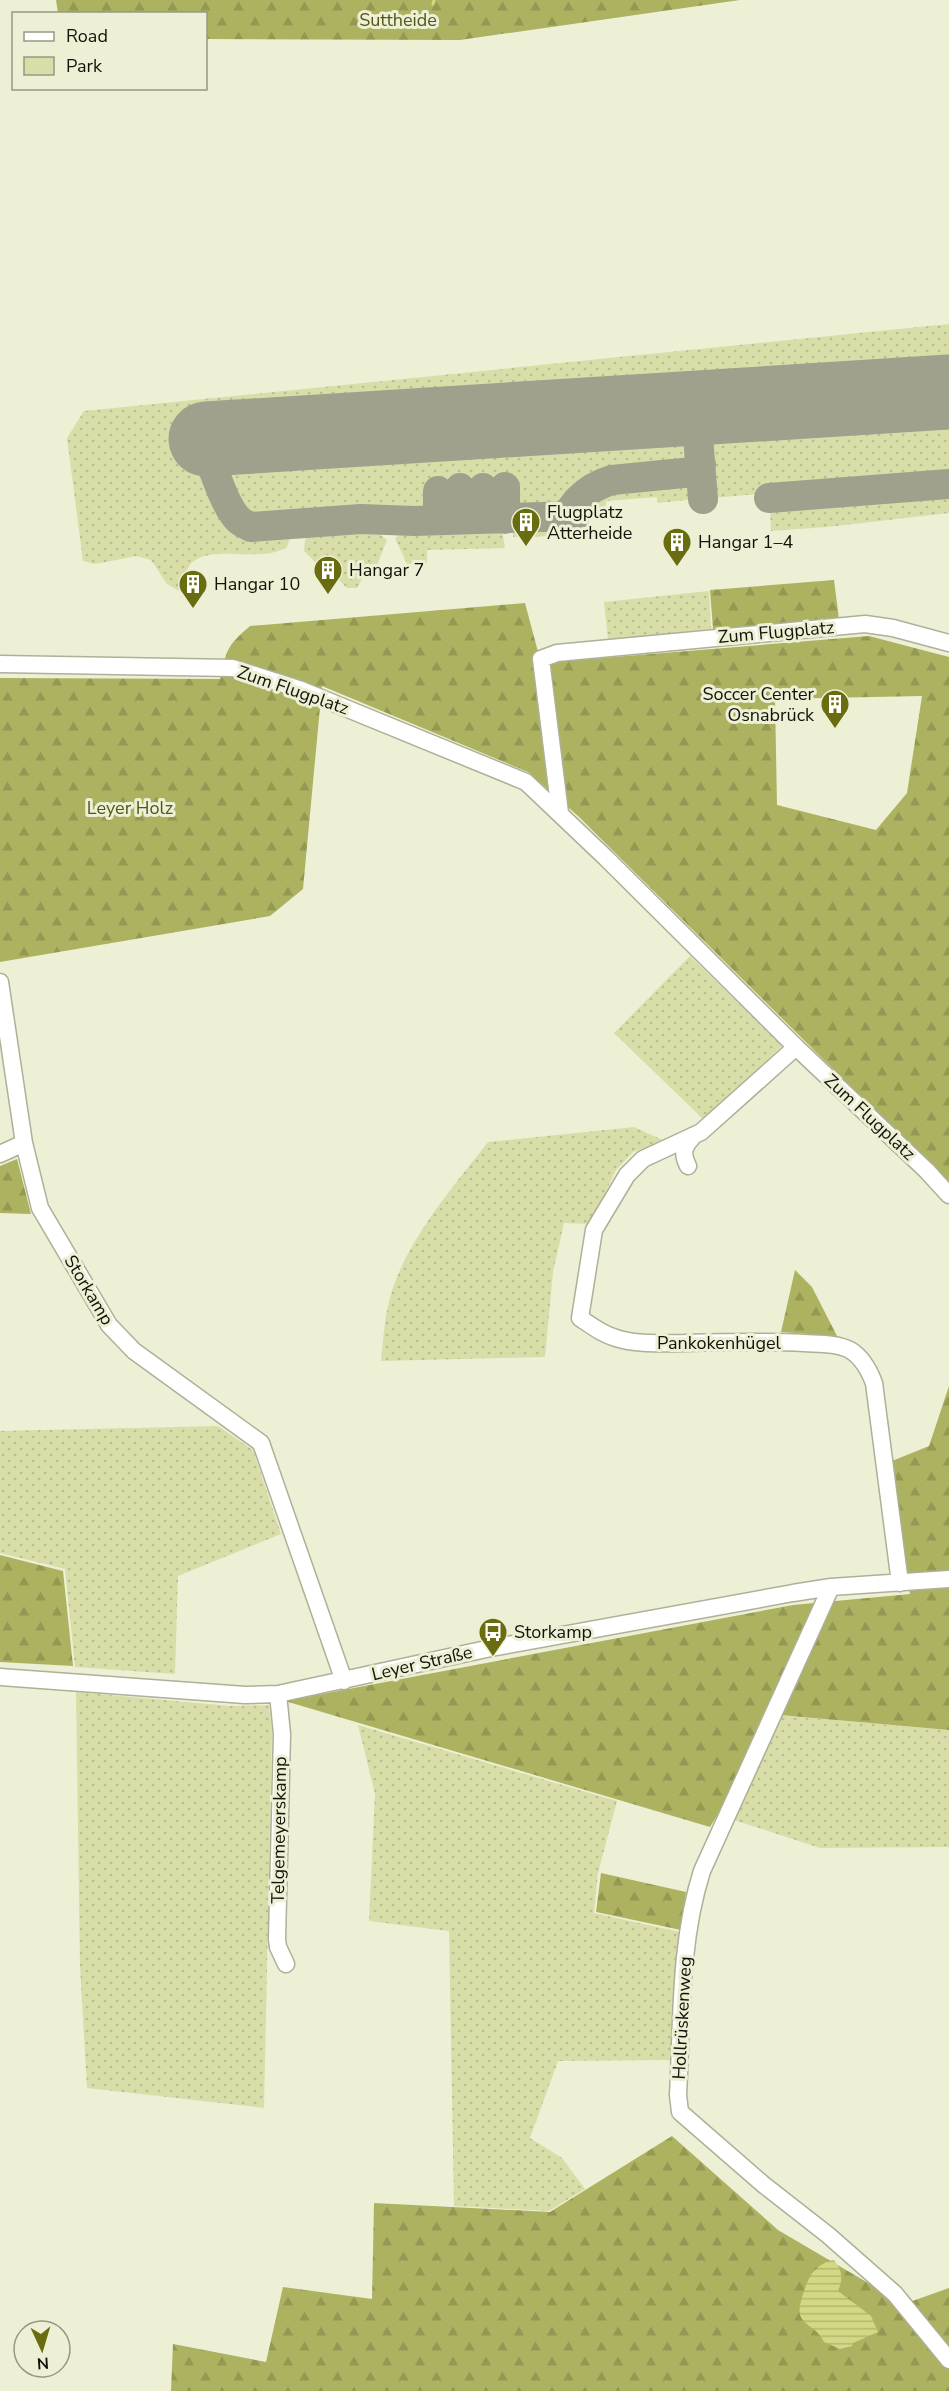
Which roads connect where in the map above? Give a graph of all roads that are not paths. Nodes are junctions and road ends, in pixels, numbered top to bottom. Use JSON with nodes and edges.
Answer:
{"nodes":[{"id":1,"x":949,"y":643,"type":"edge"},
{"id":2,"x":0,"y":664,"type":"edge"},
{"id":3,"x":560,"y":813,"type":"junction"},
{"id":4,"x":0,"y":982,"type":"edge"},
{"id":5,"x":796,"y":1047,"type":"junction"},
{"id":6,"x":692,"y":1138,"type":"junction"},
{"id":7,"x":24,"y":1143,"type":"junction"},
{"id":8,"x":0,"y":1154,"type":"edge"},
{"id":9,"x":688,"y":1166,"type":"dead end"},
{"id":10,"x":949,"y":1195,"type":"edge"},
{"id":11,"x":949,"y":1579,"type":"edge"},
{"id":12,"x":900,"y":1583,"type":"junction"},
{"id":13,"x":831,"y":1587,"type":"junction"},
{"id":14,"x":0,"y":1677,"type":"edge"},
{"id":15,"x":344,"y":1681,"type":"junction"},
{"id":16,"x":278,"y":1694,"type":"junction"},
{"id":17,"x":286,"y":1964,"type":"dead end"},
{"id":18,"x":949,"y":2360,"type":"edge"}],
"edges":[{"from":1,"to":3,"type":"street","name":"Zum Flugplatz"},
{"from":2,"to":3,"type":"street","name":"Zum Flugplatz"},
{"from":3,"to":5,"type":"street","name":"Zum Flugplatz"},
{"from":4,"to":7,"type":"street","name":"Storkamp"},
{"from":5,"to":6,"type":"street","name":"Pankokenhügel"},
{"from":5,"to":10,"type":"street","name":"Zum Flugplatz"},
{"from":6,"to":9,"type":"street"},
{"from":6,"to":12,"type":"street","name":"Pankokenhügel"},
{"from":7,"to":8,"type":"street"},
{"from":7,"to":15,"type":"street","name":"Storkamp"},
{"from":11,"to":12,"type":"street","name":"Leyer Straße"},
{"from":12,"to":13,"type":"street","name":"Leyer Straße"},
{"from":13,"to":15,"type":"street","name":"Leyer Straße"},
{"from":13,"to":18,"type":"street","name":"Hollrüskenweg"},
{"from":14,"to":16,"type":"street","name":"Leyer Straße"},
{"from":15,"to":16,"type":"street","name":"Leyer Straße"},
{"from":16,"to":17,"type":"street","name":"Telgemeyerskamp"}]}
